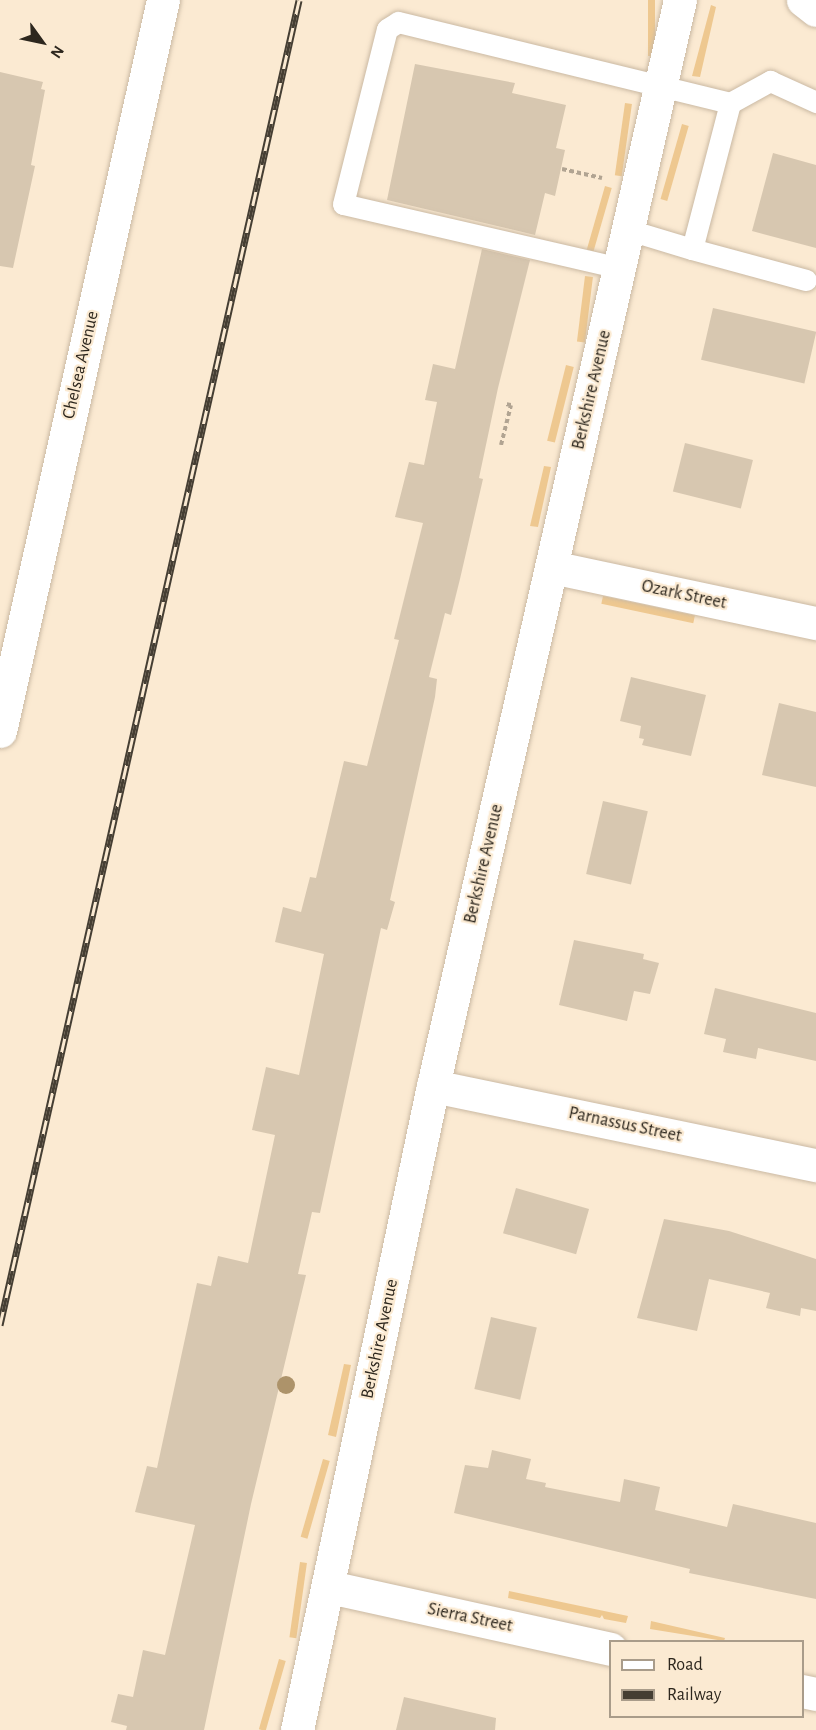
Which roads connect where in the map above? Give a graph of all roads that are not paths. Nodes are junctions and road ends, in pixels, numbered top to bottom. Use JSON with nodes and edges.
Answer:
{"nodes":[{"id":1,"x":163,"y":0,"type":"edge"},
{"id":2,"x":680,"y":0,"type":"edge"},
{"id":3,"x":802,"y":0,"type":"edge"},
{"id":4,"x":816,"y":10,"type":"edge"},
{"id":5,"x":660,"y":84,"type":"junction"},
{"id":6,"x":816,"y":102,"type":"edge"},
{"id":7,"x":730,"y":103,"type":"junction"},
{"id":8,"x":629,"y":231,"type":"junction"},
{"id":9,"x":692,"y":249,"type":"junction"},
{"id":10,"x":621,"y":268,"type":"junction"},
{"id":11,"x":806,"y":280,"type":"dead end"},
{"id":12,"x":552,"y":567,"type":"junction"},
{"id":13,"x":816,"y":623,"type":"edge"},
{"id":14,"x":0,"y":730,"type":"edge"},
{"id":15,"x":433,"y":1086,"type":"junction"},
{"id":16,"x":816,"y":1165,"type":"edge"},
{"id":17,"x":329,"y":1587,"type":"junction"},
{"id":18,"x":609,"y":1649,"type":"edge"},
{"id":19,"x":297,"y":1730,"type":"edge"}],
"edges":[{"from":1,"to":14,"type":"street","name":"Chelsea Avenue"},
{"from":2,"to":5,"type":"street","name":"Berkshire Avenue"},
{"from":3,"to":4,"type":"street"},
{"from":5,"to":7,"type":"lane"},
{"from":5,"to":8,"type":"street","name":"Berkshire Avenue"},
{"from":5,"to":10,"type":"lane"},
{"from":6,"to":7,"type":"lane"},
{"from":7,"to":9,"type":"lane"},
{"from":8,"to":9,"type":"lane"},
{"from":8,"to":10,"type":"street","name":"Berkshire Avenue"},
{"from":9,"to":11,"type":"lane"},
{"from":10,"to":12,"type":"street","name":"Berkshire Avenue"},
{"from":12,"to":13,"type":"street","name":"Ozark Street"},
{"from":12,"to":15,"type":"street","name":"Berkshire Avenue"},
{"from":15,"to":16,"type":"street","name":"Parnassus Street"},
{"from":15,"to":17,"type":"street","name":"Berkshire Avenue"},
{"from":17,"to":18,"type":"street","name":"Sierra Street"},
{"from":17,"to":19,"type":"street","name":"Berkshire Avenue"}]}
